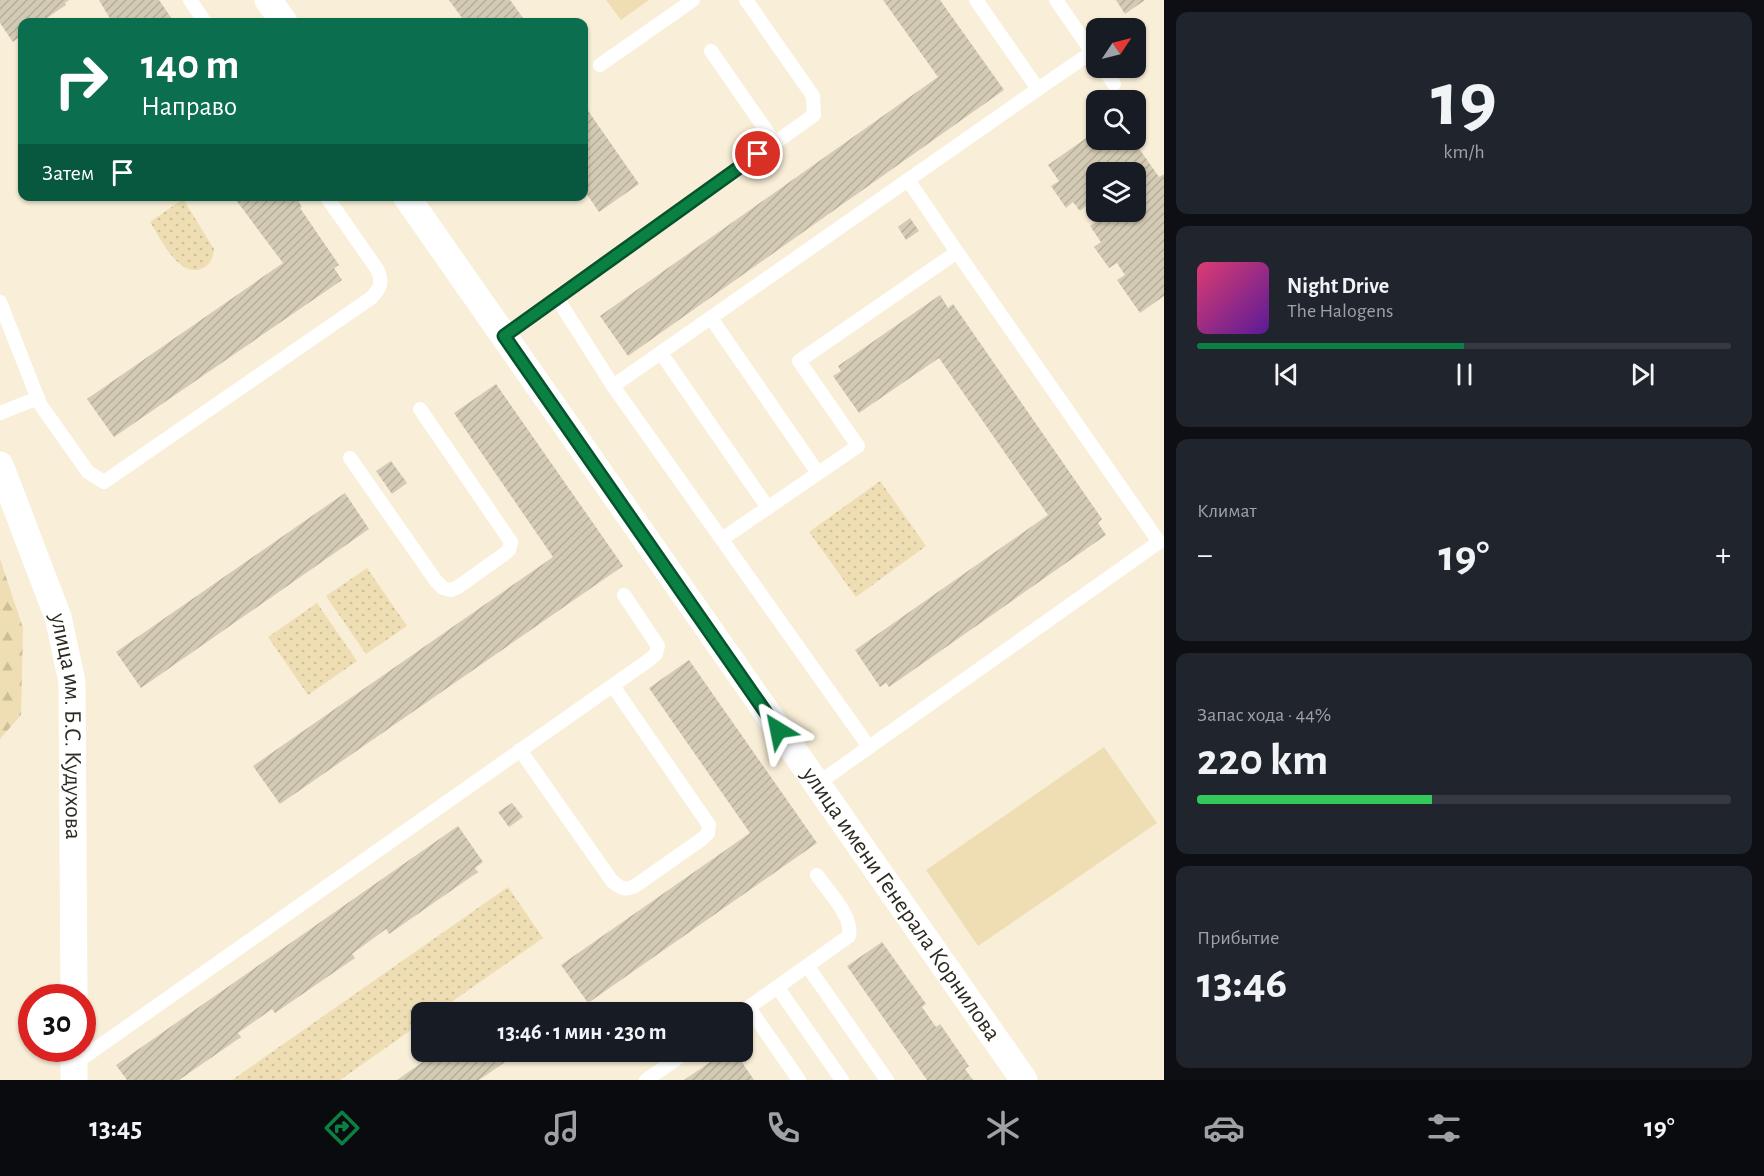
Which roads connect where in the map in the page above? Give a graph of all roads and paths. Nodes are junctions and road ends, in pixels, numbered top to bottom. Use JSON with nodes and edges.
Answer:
{"nodes":[{"id":1,"x":190,"y":0,"type":"edge"},
{"id":2,"x":693,"y":0,"type":"edge"},
{"id":3,"x":746,"y":0,"type":"edge"},
{"id":4,"x":976,"y":0,"type":"edge"},
{"id":5,"x":1056,"y":0,"type":"edge"},
{"id":6,"x":202,"y":18,"type":"edge"},
{"id":7,"x":1086,"y":43,"type":"edge"},
{"id":8,"x":711,"y":51,"type":"dead end"},
{"id":9,"x":1086,"y":60,"type":"edge"},
{"id":10,"x":600,"y":65,"type":"dead end"},
{"id":11,"x":1110,"y":78,"type":"edge"},
{"id":12,"x":1114,"y":84,"type":"dead end"},
{"id":13,"x":1038,"y":89,"type":"junction"},
{"id":14,"x":775,"y":142,"type":"junction"},
{"id":15,"x":908,"y":180,"type":"junction"},
{"id":16,"x":329,"y":201,"type":"edge"},
{"id":17,"x":410,"y":201,"type":"edge"},
{"id":18,"x":957,"y":252,"type":"junction"},
{"id":19,"x":557,"y":298,"type":"junction"},
{"id":20,"x":0,"y":302,"type":"edge"},
{"id":21,"x":711,"y":318,"type":"junction"},
{"id":22,"x":504,"y":336,"type":"junction"},
{"id":23,"x":661,"y":352,"type":"junction"},
{"id":24,"x":613,"y":386,"type":"junction"},
{"id":25,"x":38,"y":398,"type":"junction"},
{"id":26,"x":420,"y":409,"type":"dead end"},
{"id":27,"x":0,"y":413,"type":"edge"},
{"id":28,"x":350,"y":458,"type":"dead end"},
{"id":29,"x":0,"y":465,"type":"edge"},
{"id":30,"x":818,"y":473,"type":"junction"},
{"id":31,"x":768,"y":508,"type":"junction"},
{"id":32,"x":722,"y":539,"type":"junction"},
{"id":33,"x":624,"y":595,"type":"dead end"},
{"id":34,"x":613,"y":686,"type":"junction"},
{"id":35,"x":869,"y":747,"type":"junction"},
{"id":36,"x":520,"y":750,"type":"junction"},
{"id":37,"x":817,"y":784,"type":"junction"},
{"id":38,"x":817,"y":875,"type":"dead end"},
{"id":39,"x":808,"y":967,"type":"junction"},
{"id":40,"x":74,"y":984,"type":"edge"},
{"id":41,"x":778,"y":988,"type":"junction"},
{"id":42,"x":753,"y":1005,"type":"edge"},
{"id":43,"x":753,"y":1020,"type":"edge"},
{"id":44,"x":672,"y":1062,"type":"edge"},
{"id":45,"x":74,"y":1064,"type":"edge"},
{"id":46,"x":646,"y":1080,"type":"edge"},
{"id":47,"x":799,"y":1080,"type":"edge"},
{"id":48,"x":843,"y":1080,"type":"edge"},
{"id":49,"x":887,"y":1080,"type":"edge"},
{"id":50,"x":1024,"y":1080,"type":"edge"}],
"edges":[{"from":1,"to":6,"type":"lane"},
{"from":2,"to":10,"type":"lane"},
{"from":3,"to":14,"type":"lane"},
{"from":4,"to":13,"type":"lane"},
{"from":5,"to":7,"type":"lane"},
{"from":8,"to":14,"type":"lane"},
{"from":9,"to":13,"type":"lane"},
{"from":11,"to":12,"type":"lane"},
{"from":13,"to":15,"type":"lane"},
{"from":14,"to":19,"type":"lane"},
{"from":15,"to":18,"type":"lane"},
{"from":15,"to":21,"type":"lane"},
{"from":16,"to":25,"type":"lane"},
{"from":17,"to":22,"type":"street","name":"улица имени Генерала Корнилова"},
{"from":18,"to":30,"type":"lane"},
{"from":18,"to":35,"type":"lane"},
{"from":19,"to":22,"type":"lane"},
{"from":19,"to":24,"type":"lane"},
{"from":20,"to":25,"type":"lane"},
{"from":21,"to":23,"type":"lane"},
{"from":21,"to":30,"type":"lane"},
{"from":22,"to":37,"type":"street","name":"улица имени Генерала Корнилова"},
{"from":23,"to":24,"type":"lane"},
{"from":23,"to":31,"type":"lane"},
{"from":24,"to":32,"type":"lane"},
{"from":25,"to":27,"type":"lane"},
{"from":26,"to":28,"type":"lane"},
{"from":29,"to":40,"type":"street","name":"улица им. Б.С. Кудухова"},
{"from":30,"to":31,"type":"lane"},
{"from":31,"to":32,"type":"lane"},
{"from":32,"to":35,"type":"lane"},
{"from":33,"to":34,"type":"lane"},
{"from":34,"to":36,"type":"lane"},
{"from":34,"to":36,"type":"lane"},
{"from":35,"to":37,"type":"lane"},
{"from":36,"to":45,"type":"lane"},
{"from":37,"to":50,"type":"street","name":"улица имени Генерала Корнилова"},
{"from":38,"to":39,"type":"lane"},
{"from":39,"to":41,"type":"lane"},
{"from":39,"to":49,"type":"lane"},
{"from":41,"to":42,"type":"lane"},
{"from":41,"to":48,"type":"lane"},
{"from":43,"to":47,"type":"lane"},
{"from":44,"to":46,"type":"lane"}]}
